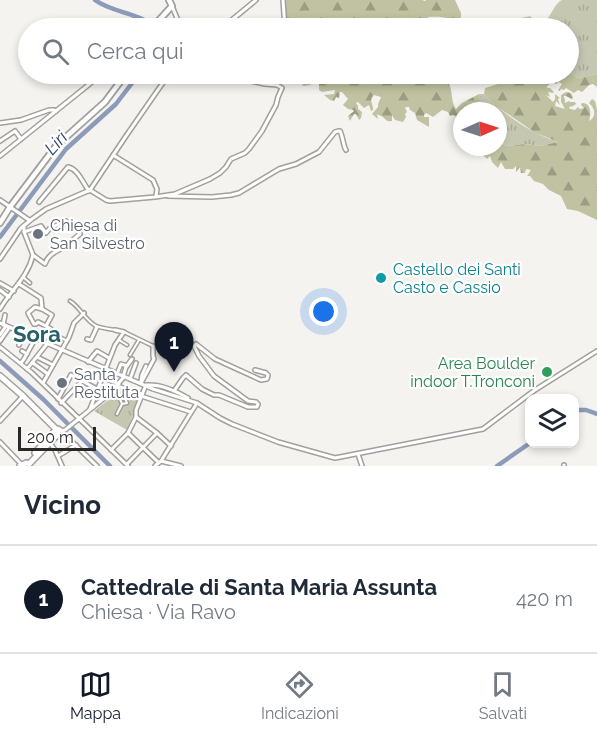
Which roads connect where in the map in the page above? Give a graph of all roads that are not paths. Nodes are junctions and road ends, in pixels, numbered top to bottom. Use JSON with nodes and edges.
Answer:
{"nodes":[{"id":1,"x":256,"y":0,"type":"edge"},
{"id":2,"x":283,"y":0,"type":"edge"},
{"id":3,"x":171,"y":3,"type":"edge"},
{"id":4,"x":160,"y":18,"type":"edge"},
{"id":5,"x":177,"y":18,"type":"edge"},
{"id":6,"x":234,"y":18,"type":"edge"},
{"id":7,"x":284,"y":18,"type":"edge"},
{"id":8,"x":90,"y":84,"type":"edge"},
{"id":9,"x":118,"y":84,"type":"edge"},
{"id":10,"x":162,"y":84,"type":"edge"},
{"id":11,"x":266,"y":84,"type":"edge"},
{"id":12,"x":277,"y":85,"type":"joint"},
{"id":13,"x":56,"y":111,"type":"junction"},
{"id":14,"x":0,"y":123,"type":"edge"},
{"id":15,"x":21,"y":139,"type":"junction"},
{"id":16,"x":0,"y":141,"type":"edge"},
{"id":17,"x":346,"y":150,"type":"dead end"},
{"id":18,"x":113,"y":155,"type":"junction"},
{"id":19,"x":0,"y":156,"type":"edge"},
{"id":20,"x":90,"y":190,"type":"junction"},
{"id":21,"x":167,"y":196,"type":"junction"},
{"id":22,"x":155,"y":197,"type":"junction"},
{"id":23,"x":0,"y":200,"type":"edge"},
{"id":24,"x":39,"y":202,"type":"dead end"},
{"id":25,"x":10,"y":207,"type":"junction"},
{"id":26,"x":31,"y":220,"type":"junction"},
{"id":27,"x":0,"y":223,"type":"edge"},
{"id":28,"x":23,"y":226,"type":"junction"},
{"id":29,"x":24,"y":232,"type":"junction"},
{"id":30,"x":33,"y":255,"type":"junction"},
{"id":31,"x":0,"y":260,"type":"edge"},
{"id":32,"x":24,"y":277,"type":"junction"},
{"id":33,"x":0,"y":283,"type":"edge"},
{"id":34,"x":30,"y":283,"type":"dead end"},
{"id":35,"x":19,"y":284,"type":"junction"},
{"id":36,"x":0,"y":290,"type":"edge"},
{"id":37,"x":14,"y":291,"type":"junction"},
{"id":38,"x":0,"y":296,"type":"edge"},
{"id":39,"x":8,"y":298,"type":"junction"},
{"id":40,"x":70,"y":301,"type":"dead end"},
{"id":41,"x":1,"y":306,"type":"edge"},
{"id":42,"x":42,"y":309,"type":"junction"},
{"id":43,"x":84,"y":313,"type":"junction"},
{"id":44,"x":5,"y":315,"type":"dead end"},
{"id":45,"x":4,"y":326,"type":"edge"},
{"id":46,"x":46,"y":326,"type":"junction"},
{"id":47,"x":98,"y":327,"type":"junction"},
{"id":48,"x":115,"y":330,"type":"joint"},
{"id":49,"x":124,"y":332,"type":"junction"},
{"id":50,"x":53,"y":333,"type":"junction"},
{"id":51,"x":23,"y":334,"type":"junction"},
{"id":52,"x":0,"y":335,"type":"edge"},
{"id":53,"x":35,"y":339,"type":"junction"},
{"id":54,"x":87,"y":339,"type":"dead end"},
{"id":55,"x":119,"y":340,"type":"junction"},
{"id":56,"x":139,"y":340,"type":"junction"},
{"id":57,"x":0,"y":341,"type":"edge"},
{"id":58,"x":67,"y":341,"type":"junction"},
{"id":59,"x":47,"y":344,"type":"junction"},
{"id":60,"x":19,"y":345,"type":"dead end"},
{"id":61,"x":127,"y":345,"type":"dead end"},
{"id":62,"x":153,"y":346,"type":"joint"},
{"id":63,"x":0,"y":347,"type":"edge"},
{"id":64,"x":61,"y":350,"type":"junction"},
{"id":65,"x":22,"y":351,"type":"dead end"},
{"id":66,"x":597,"y":351,"type":"edge"},
{"id":67,"x":27,"y":354,"type":"junction"},
{"id":68,"x":37,"y":357,"type":"junction"},
{"id":69,"x":131,"y":357,"type":"joint"},
{"id":70,"x":110,"y":358,"type":"junction"},
{"id":71,"x":88,"y":362,"type":"junction"},
{"id":72,"x":21,"y":363,"type":"junction"},
{"id":73,"x":33,"y":363,"type":"junction"},
{"id":74,"x":136,"y":363,"type":"joint"},
{"id":75,"x":53,"y":365,"type":"junction"},
{"id":76,"x":127,"y":366,"type":"junction"},
{"id":77,"x":146,"y":366,"type":"joint"},
{"id":78,"x":27,"y":369,"type":"junction"},
{"id":79,"x":105,"y":369,"type":"junction"},
{"id":80,"x":255,"y":370,"type":"dead end"},
{"id":81,"x":49,"y":374,"type":"junction"},
{"id":82,"x":117,"y":374,"type":"junction"},
{"id":83,"x":102,"y":377,"type":"junction"},
{"id":84,"x":123,"y":377,"type":"junction"},
{"id":85,"x":1,"y":380,"type":"edge"},
{"id":86,"x":130,"y":380,"type":"junction"},
{"id":87,"x":82,"y":381,"type":"junction"},
{"id":88,"x":43,"y":383,"type":"junction"},
{"id":89,"x":141,"y":383,"type":"junction"},
{"id":90,"x":118,"y":385,"type":"junction"},
{"id":91,"x":146,"y":385,"type":"junction"},
{"id":92,"x":98,"y":389,"type":"junction"},
{"id":93,"x":129,"y":390,"type":"junction"},
{"id":94,"x":174,"y":391,"type":"junction"},
{"id":95,"x":108,"y":395,"type":"junction"},
{"id":96,"x":142,"y":395,"type":"junction"},
{"id":97,"x":23,"y":396,"type":"junction"},
{"id":98,"x":58,"y":399,"type":"junction"},
{"id":99,"x":192,"y":401,"type":"junction"},
{"id":100,"x":62,"y":403,"type":"junction"},
{"id":101,"x":197,"y":403,"type":"junction"},
{"id":102,"x":90,"y":409,"type":"junction"},
{"id":103,"x":192,"y":412,"type":"junction"},
{"id":104,"x":117,"y":414,"type":"dead end"},
{"id":105,"x":136,"y":417,"type":"junction"},
{"id":106,"x":78,"y":420,"type":"junction"},
{"id":107,"x":0,"y":421,"type":"edge"},
{"id":108,"x":128,"y":433,"type":"junction"},
{"id":109,"x":157,"y":433,"type":"junction"},
{"id":110,"x":57,"y":434,"type":"junction"},
{"id":111,"x":0,"y":442,"type":"edge"},
{"id":112,"x":76,"y":445,"type":"junction"},
{"id":113,"x":171,"y":446,"type":"junction"},
{"id":114,"x":143,"y":447,"type":"junction"},
{"id":115,"x":111,"y":450,"type":"junction"},
{"id":116,"x":358,"y":454,"type":"junction"},
{"id":117,"x":58,"y":456,"type":"junction"},
{"id":118,"x":158,"y":463,"type":"edge"},
{"id":119,"x":26,"y":465,"type":"edge"},
{"id":120,"x":127,"y":465,"type":"edge"},
{"id":121,"x":62,"y":466,"type":"edge"},
{"id":122,"x":97,"y":466,"type":"edge"},
{"id":123,"x":181,"y":466,"type":"edge"},
{"id":124,"x":362,"y":466,"type":"edge"}],
"edges":[{"from":1,"to":6,"type":"street"},
{"from":2,"to":7,"type":"street"},
{"from":3,"to":4,"type":"street"},
{"from":3,"to":5,"type":"street"},
{"from":8,"to":13,"type":"street"},
{"from":9,"to":25,"type":"street"},
{"from":10,"to":18,"type":"street"},
{"from":11,"to":12,"type":"street"},
{"from":12,"to":21,"type":"street"},
{"from":13,"to":14,"type":"street"},
{"from":13,"to":15,"type":"street"},
{"from":15,"to":16,"type":"street"},
{"from":15,"to":19,"type":"street"},
{"from":17,"to":21,"type":"street"},
{"from":18,"to":20,"type":"street"},
{"from":18,"to":22,"type":"street"},
{"from":20,"to":22,"type":"street"},
{"from":20,"to":24,"type":"street"},
{"from":20,"to":26,"type":"street"},
{"from":21,"to":22,"type":"street"},
{"from":23,"to":25,"type":"street"},
{"from":25,"to":26,"type":"street"},
{"from":25,"to":27,"type":"street"},
{"from":26,"to":28,"type":"street"},
{"from":28,"to":29,"type":"street"},
{"from":28,"to":31,"type":"street"},
{"from":29,"to":30,"type":"street"},
{"from":29,"to":30,"type":"street"},
{"from":30,"to":32,"type":"street"},
{"from":32,"to":34,"type":"street"},
{"from":32,"to":35,"type":"street"},
{"from":33,"to":37,"type":"street"},
{"from":35,"to":37,"type":"street"},
{"from":35,"to":42,"type":"street"},
{"from":36,"to":39,"type":"street"},
{"from":37,"to":39,"type":"street"},
{"from":38,"to":39,"type":"street"},
{"from":39,"to":41,"type":"street"},
{"from":40,"to":43,"type":"street"},
{"from":42,"to":46,"type":"street"},
{"from":42,"to":46,"type":"street"},
{"from":43,"to":47,"type":"street"},
{"from":43,"to":58,"type":"street"},
{"from":44,"to":45,"type":"street"},
{"from":45,"to":51,"type":"street"},
{"from":45,"to":52,"type":"street"},
{"from":45,"to":57,"type":"street"},
{"from":46,"to":50,"type":"street"},
{"from":47,"to":48,"type":"street"},
{"from":47,"to":54,"type":"street"},
{"from":48,"to":49,"type":"street"},
{"from":49,"to":55,"type":"street"},
{"from":49,"to":56,"type":"street"},
{"from":50,"to":58,"type":"street"},
{"from":50,"to":59,"type":"street"},
{"from":51,"to":53,"type":"street"},
{"from":51,"to":60,"type":"street"},
{"from":53,"to":59,"type":"street"},
{"from":53,"to":67,"type":"street"},
{"from":55,"to":61,"type":"street"},
{"from":55,"to":70,"type":"street"},
{"from":56,"to":62,"type":"street"},
{"from":56,"to":69,"type":"street"},
{"from":58,"to":64,"type":"street"},
{"from":59,"to":64,"type":"street"},
{"from":59,"to":68,"type":"street"},
{"from":62,"to":89,"type":"street"},
{"from":63,"to":72,"type":"street"},
{"from":64,"to":71,"type":"street"},
{"from":64,"to":75,"type":"street"},
{"from":65,"to":67,"type":"street"},
{"from":66,"to":116,"type":"street"},
{"from":67,"to":72,"type":"street"},
{"from":68,"to":73,"type":"street"},
{"from":68,"to":75,"type":"street"},
{"from":69,"to":76,"type":"street"},
{"from":70,"to":71,"type":"street"},
{"from":70,"to":79,"type":"street"},
{"from":71,"to":79,"type":"street"},
{"from":72,"to":78,"type":"street"},
{"from":73,"to":78,"type":"street"},
{"from":73,"to":81,"type":"street"},
{"from":74,"to":77,"type":"street"},
{"from":74,"to":86,"type":"street"},
{"from":75,"to":81,"type":"street"},
{"from":76,"to":82,"type":"street"},
{"from":76,"to":84,"type":"street"},
{"from":77,"to":89,"type":"street"},
{"from":78,"to":88,"type":"street"},
{"from":79,"to":82,"type":"street"},
{"from":79,"to":83,"type":"street"},
{"from":80,"to":94,"type":"street"},
{"from":81,"to":88,"type":"street"},
{"from":82,"to":84,"type":"street"},
{"from":83,"to":90,"type":"street"},
{"from":83,"to":92,"type":"street"},
{"from":84,"to":86,"type":"street"},
{"from":84,"to":90,"type":"street"},
{"from":85,"to":97,"type":"main road"},
{"from":86,"to":89,"type":"street"},
{"from":87,"to":92,"type":"street"},
{"from":87,"to":98,"type":"street"},
{"from":87,"to":100,"type":"street"},
{"from":88,"to":98,"type":"street"},
{"from":89,"to":91,"type":"street"},
{"from":90,"to":93,"type":"street"},
{"from":90,"to":95,"type":"street"},
{"from":91,"to":94,"type":"street"},
{"from":91,"to":96,"type":"street"},
{"from":91,"to":99,"type":"street"},
{"from":92,"to":95,"type":"street"},
{"from":92,"to":102,"type":"street"},
{"from":93,"to":96,"type":"street"},
{"from":93,"to":104,"type":"street"},
{"from":94,"to":99,"type":"street"},
{"from":95,"to":102,"type":"street"},
{"from":96,"to":103,"type":"street"},
{"from":96,"to":105,"type":"street"},
{"from":97,"to":107,"type":"street"},
{"from":97,"to":110,"type":"main road"},
{"from":98,"to":100,"type":"street"},
{"from":99,"to":101,"type":"street"},
{"from":100,"to":106,"type":"street"},
{"from":101,"to":103,"type":"street"},
{"from":101,"to":116,"type":"street"},
{"from":102,"to":106,"type":"street"},
{"from":103,"to":113,"type":"street"},
{"from":105,"to":108,"type":"street"},
{"from":105,"to":109,"type":"street"},
{"from":106,"to":110,"type":"street"},
{"from":106,"to":115,"type":"street"},
{"from":108,"to":114,"type":"street"},
{"from":108,"to":115,"type":"street"},
{"from":109,"to":113,"type":"street"},
{"from":109,"to":114,"type":"street"},
{"from":110,"to":112,"type":"street"},
{"from":110,"to":117,"type":"street"},
{"from":110,"to":119,"type":"main road"},
{"from":111,"to":119,"type":"street"},
{"from":112,"to":117,"type":"street"},
{"from":112,"to":122,"type":"street"},
{"from":113,"to":118,"type":"street"},
{"from":114,"to":118,"type":"street"},
{"from":114,"to":120,"type":"street"},
{"from":115,"to":120,"type":"street"},
{"from":116,"to":124,"type":"street"},
{"from":117,"to":121,"type":"street"},
{"from":118,"to":123,"type":"street"}]}
